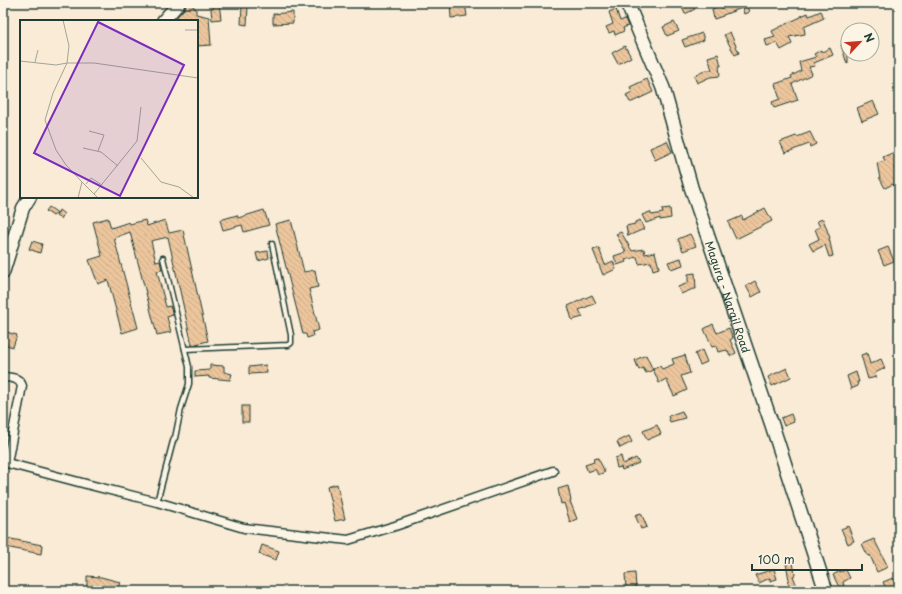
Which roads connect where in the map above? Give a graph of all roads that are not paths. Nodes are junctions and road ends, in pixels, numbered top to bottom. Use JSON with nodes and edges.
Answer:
{"nodes":[{"id":1,"x":179,"y":3,"type":"edge"},
{"id":2,"x":627,"y":3,"type":"edge"},
{"id":3,"x":164,"y":20,"type":"edge"},
{"id":4,"x":29,"y":198,"type":"edge"},
{"id":5,"x":272,"y":244,"type":"dead end"},
{"id":6,"x":163,"y":258,"type":"dead end"},
{"id":7,"x":3,"y":272,"type":"edge"},
{"id":8,"x":185,"y":349,"type":"junction"},
{"id":9,"x":3,"y":378,"type":"edge"},
{"id":10,"x":5,"y":462,"type":"edge"},
{"id":11,"x":552,"y":471,"type":"dead end"},
{"id":12,"x":158,"y":502,"type":"junction"},
{"id":13,"x":826,"y":591,"type":"edge"}],
"edges":[{"from":1,"to":3,"type":"street"},
{"from":2,"to":13,"type":"main road","name":"Magura - Narail Road"},
{"from":4,"to":7,"type":"street"},
{"from":5,"to":8,"type":"lane"},
{"from":6,"to":8,"type":"lane"},
{"from":8,"to":12,"type":"lane"},
{"from":9,"to":10,"type":"street"},
{"from":10,"to":12,"type":"street"},
{"from":11,"to":12,"type":"street"}]}
